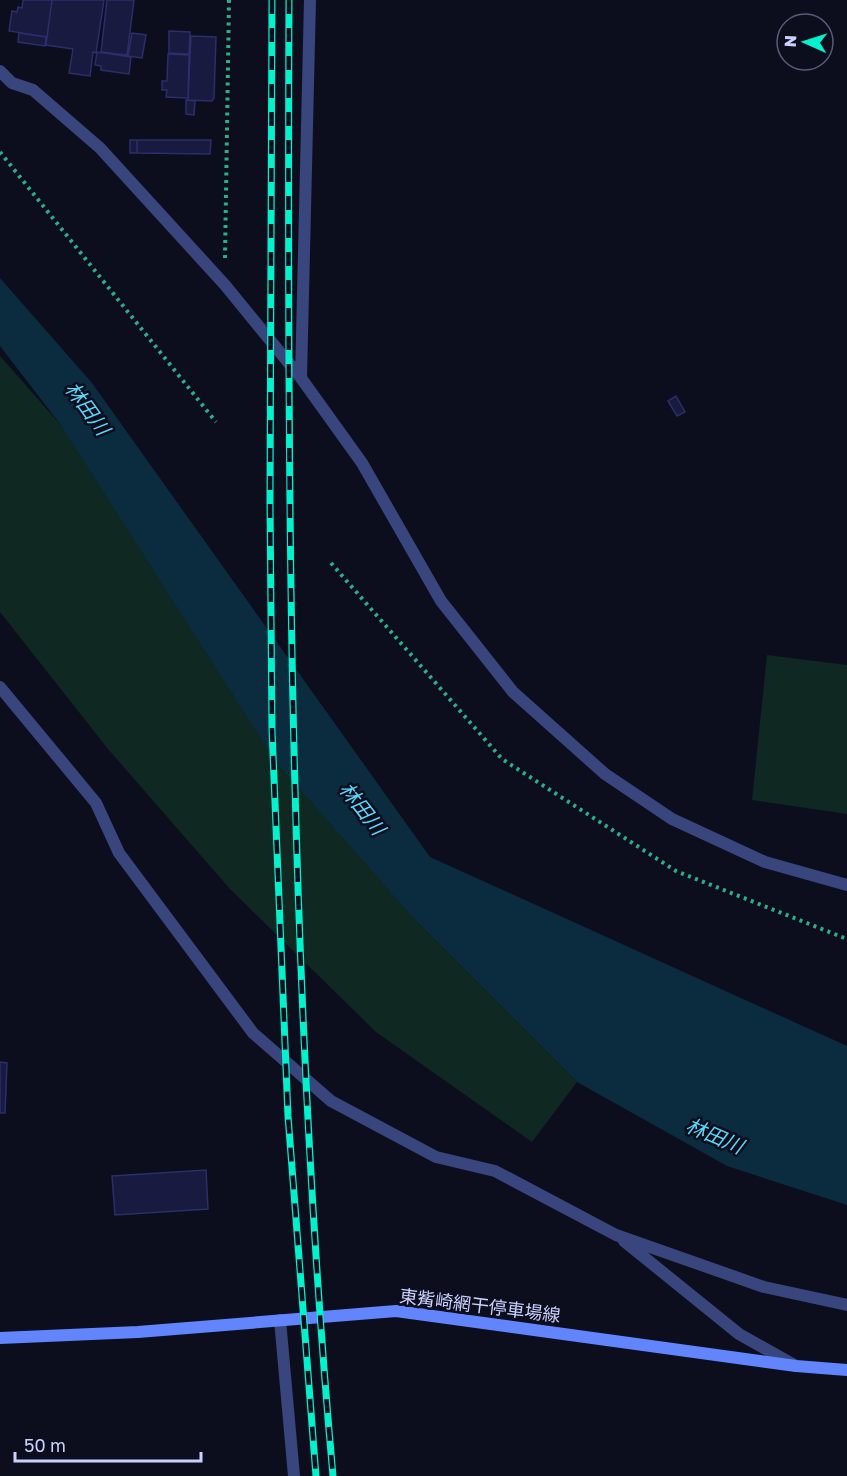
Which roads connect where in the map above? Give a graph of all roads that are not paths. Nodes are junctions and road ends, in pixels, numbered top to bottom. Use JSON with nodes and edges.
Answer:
{"nodes":[{"id":1,"x":310,"y":0,"type":"edge"},
{"id":2,"x":0,"y":71,"type":"edge"},
{"id":3,"x":301,"y":378,"type":"junction"},
{"id":4,"x":0,"y":687,"type":"edge"},
{"id":5,"x":847,"y":885,"type":"edge"},
{"id":6,"x":616,"y":1234,"type":"junction"},
{"id":7,"x":847,"y":1305,"type":"edge"},
{"id":8,"x":280,"y":1320,"type":"junction"},
{"id":9,"x":0,"y":1338,"type":"edge"},
{"id":10,"x":796,"y":1366,"type":"junction"},
{"id":11,"x":847,"y":1370,"type":"edge"},
{"id":12,"x":294,"y":1476,"type":"edge"}],
"edges":[{"from":1,"to":3,"type":"street"},
{"from":2,"to":3,"type":"street"},
{"from":3,"to":5,"type":"street"},
{"from":4,"to":6,"type":"street"},
{"from":6,"to":7,"type":"street"},
{"from":6,"to":10,"type":"street"},
{"from":8,"to":9,"type":"main road","name":"東觜崎網干停車場線"},
{"from":8,"to":10,"type":"main road","name":"東觜崎網干停車場線"},
{"from":8,"to":12,"type":"street"},
{"from":10,"to":11,"type":"main road","name":"東觜崎網干停車場線"}]}
